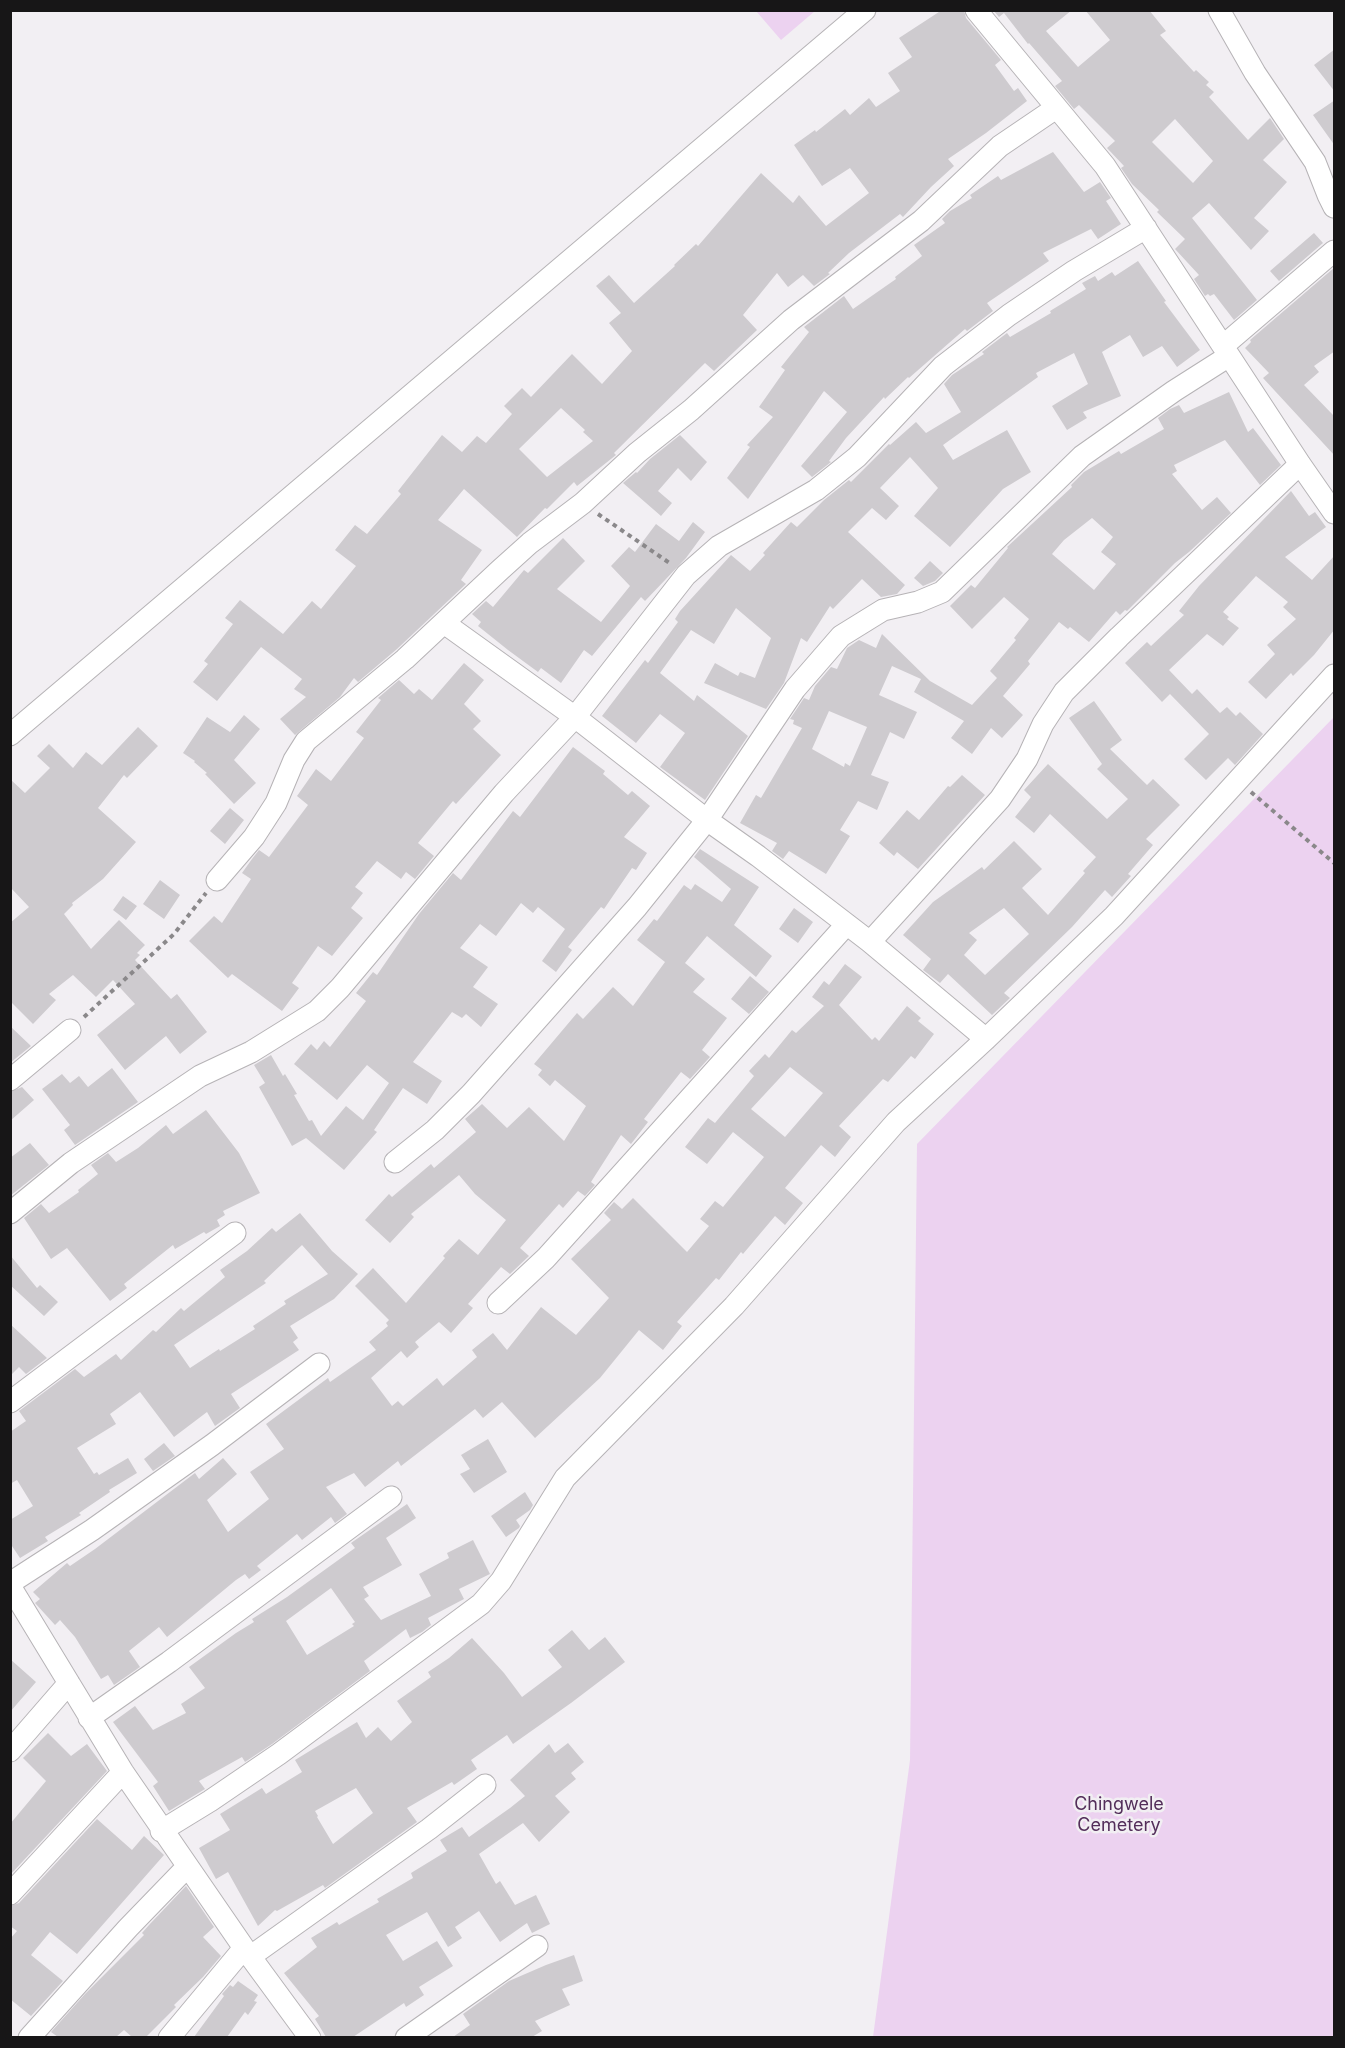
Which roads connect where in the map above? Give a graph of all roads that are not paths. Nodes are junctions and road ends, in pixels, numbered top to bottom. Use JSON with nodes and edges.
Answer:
{"nodes":[{"id":1,"x":865,"y":10,"type":"edge"},
{"id":2,"x":976,"y":10,"type":"edge"},
{"id":3,"x":1219,"y":10,"type":"edge"},
{"id":4,"x":1056,"y":108,"type":"junction"},
{"id":5,"x":1335,"y":207,"type":"edge"},
{"id":6,"x":1146,"y":228,"type":"junction"},
{"id":7,"x":1335,"y":251,"type":"edge"},
{"id":8,"x":1226,"y":351,"type":"junction"},
{"id":9,"x":1300,"y":464,"type":"junction"},
{"id":10,"x":1335,"y":513,"type":"edge"},
{"id":11,"x":444,"y":623,"type":"junction"},
{"id":12,"x":1335,"y":675,"type":"edge"},
{"id":13,"x":575,"y":717,"type":"junction"},
{"id":14,"x":10,"y":735,"type":"edge"},
{"id":15,"x":707,"y":820,"type":"junction"},
{"id":16,"x":217,"y":880,"type":"road end"},
{"id":17,"x":846,"y":925,"type":"junction"},
{"id":18,"x":870,"y":942,"type":"junction"},
{"id":19,"x":70,"y":1030,"type":"road end"},
{"id":20,"x":986,"y":1039,"type":"junction"},
{"id":21,"x":10,"y":1080,"type":"edge"},
{"id":22,"x":395,"y":1162,"type":"dead end"},
{"id":23,"x":10,"y":1213,"type":"edge"},
{"id":24,"x":235,"y":1233,"type":"dead end"},
{"id":25,"x":498,"y":1303,"type":"dead end"},
{"id":26,"x":319,"y":1364,"type":"dead end"},
{"id":27,"x":10,"y":1402,"type":"edge"},
{"id":28,"x":391,"y":1497,"type":"dead end"},
{"id":29,"x":10,"y":1584,"type":"edge"},
{"id":30,"x":69,"y":1683,"type":"junction"},
{"id":31,"x":89,"y":1718,"type":"junction"},
{"id":32,"x":10,"y":1751,"type":"edge"},
{"id":33,"x":123,"y":1772,"type":"junction"},
{"id":34,"x":485,"y":1785,"type":"dead end"},
{"id":35,"x":161,"y":1831,"type":"junction"},
{"id":36,"x":187,"y":1867,"type":"junction"},
{"id":37,"x":10,"y":1894,"type":"edge"},
{"id":38,"x":537,"y":1946,"type":"dead end"},
{"id":39,"x":247,"y":1952,"type":"junction"},
{"id":40,"x":301,"y":2033,"type":"edge"},
{"id":41,"x":28,"y":2037,"type":"edge"},
{"id":42,"x":169,"y":2037,"type":"edge"},
{"id":43,"x":406,"y":2037,"type":"edge"}],
"edges":[{"from":1,"to":14,"type":"street"},
{"from":2,"to":4,"type":"street"},
{"from":3,"to":5,"type":"street"},
{"from":4,"to":6,"type":"street"},
{"from":4,"to":11,"type":"street"},
{"from":6,"to":8,"type":"street"},
{"from":6,"to":13,"type":"street"},
{"from":7,"to":8,"type":"street"},
{"from":8,"to":9,"type":"street"},
{"from":8,"to":15,"type":"street"},
{"from":9,"to":10,"type":"street"},
{"from":9,"to":18,"type":"street"},
{"from":11,"to":13,"type":"street"},
{"from":11,"to":16,"type":"street"},
{"from":12,"to":20,"type":"street"},
{"from":13,"to":15,"type":"street"},
{"from":13,"to":23,"type":"street"},
{"from":15,"to":17,"type":"street"},
{"from":15,"to":22,"type":"street"},
{"from":17,"to":18,"type":"street"},
{"from":17,"to":25,"type":"street"},
{"from":18,"to":20,"type":"street"},
{"from":19,"to":21,"type":"street"},
{"from":20,"to":35,"type":"street"},
{"from":24,"to":27,"type":"street"},
{"from":26,"to":29,"type":"street"},
{"from":28,"to":31,"type":"street"},
{"from":29,"to":30,"type":"street"},
{"from":30,"to":31,"type":"street"},
{"from":30,"to":32,"type":"street"},
{"from":31,"to":33,"type":"street"},
{"from":33,"to":35,"type":"street"},
{"from":33,"to":37,"type":"street"},
{"from":34,"to":39,"type":"street"},
{"from":35,"to":36,"type":"street"},
{"from":36,"to":39,"type":"street"},
{"from":36,"to":41,"type":"street"},
{"from":38,"to":43,"type":"street"},
{"from":39,"to":40,"type":"street"},
{"from":39,"to":42,"type":"street"}]}
